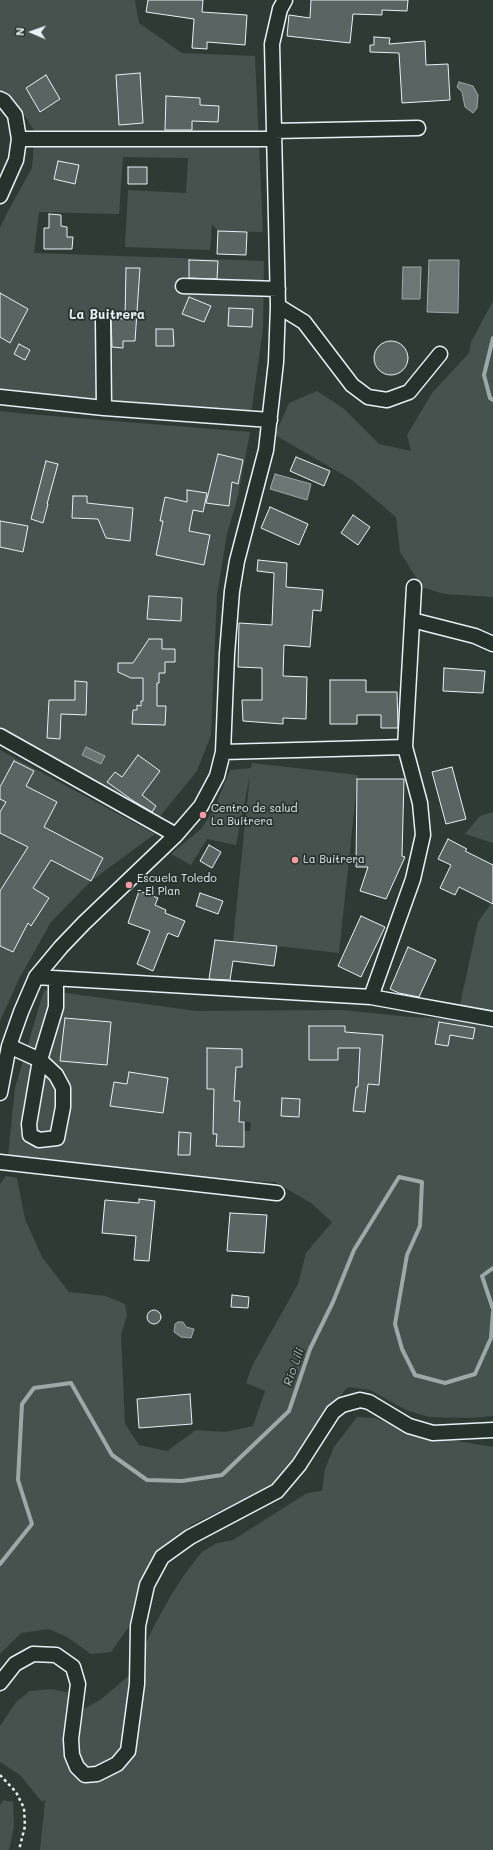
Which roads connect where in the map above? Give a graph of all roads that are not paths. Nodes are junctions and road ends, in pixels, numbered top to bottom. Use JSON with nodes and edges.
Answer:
{"nodes":[{"id":1,"x":285,"y":0,"type":"edge"},
{"id":2,"x":0,"y":99,"type":"edge"},
{"id":3,"x":418,"y":128,"type":"dead end"},
{"id":4,"x":274,"y":135,"type":"junction"},
{"id":5,"x":19,"y":139,"type":"junction"},
{"id":6,"x":0,"y":196,"type":"edge"},
{"id":7,"x":183,"y":286,"type":"dead end"},
{"id":8,"x":278,"y":289,"type":"junction"},
{"id":9,"x":278,"y":306,"type":"junction"},
{"id":10,"x":103,"y":319,"type":"dead end"},
{"id":11,"x":440,"y":354,"type":"dead end"},
{"id":12,"x":0,"y":397,"type":"edge"},
{"id":13,"x":104,"y":408,"type":"junction"},
{"id":14,"x":270,"y":420,"type":"junction"},
{"id":15,"x":414,"y":587,"type":"dead end"},
{"id":16,"x":412,"y":620,"type":"junction"},
{"id":17,"x":493,"y":644,"type":"edge"},
{"id":18,"x":0,"y":736,"type":"edge"},
{"id":19,"x":405,"y":747,"type":"junction"},
{"id":20,"x":223,"y":752,"type":"junction"},
{"id":21,"x":176,"y":835,"type":"junction"},
{"id":22,"x":36,"y":977,"type":"junction"},
{"id":23,"x":56,"y":979,"type":"junction"},
{"id":24,"x":371,"y":997,"type":"junction"},
{"id":25,"x":493,"y":1019,"type":"edge"},
{"id":26,"x":9,"y":1046,"type":"junction"},
{"id":27,"x":40,"y":1060,"type":"junction"},
{"id":28,"x":0,"y":1093,"type":"edge"},
{"id":29,"x":0,"y":1162,"type":"edge"},
{"id":30,"x":277,"y":1193,"type":"dead end"},
{"id":31,"x":493,"y":1430,"type":"edge"},
{"id":32,"x":0,"y":1683,"type":"edge"}],
"edges":[{"from":1,"to":4,"type":"street"},
{"from":2,"to":5,"type":"street"},
{"from":3,"to":4,"type":"street"},
{"from":4,"to":5,"type":"street"},
{"from":4,"to":8,"type":"street"},
{"from":5,"to":6,"type":"street"},
{"from":7,"to":8,"type":"street"},
{"from":8,"to":9,"type":"street"},
{"from":9,"to":11,"type":"street"},
{"from":9,"to":14,"type":"street"},
{"from":10,"to":13,"type":"street"},
{"from":12,"to":13,"type":"street"},
{"from":13,"to":14,"type":"street"},
{"from":14,"to":20,"type":"street"},
{"from":15,"to":16,"type":"street"},
{"from":16,"to":17,"type":"street"},
{"from":16,"to":19,"type":"street"},
{"from":18,"to":21,"type":"street"},
{"from":19,"to":20,"type":"street"},
{"from":19,"to":24,"type":"street"},
{"from":20,"to":21,"type":"street"},
{"from":21,"to":22,"type":"street"},
{"from":22,"to":23,"type":"street"},
{"from":22,"to":26,"type":"street"},
{"from":23,"to":24,"type":"street"},
{"from":23,"to":27,"type":"street"},
{"from":24,"to":25,"type":"street"},
{"from":26,"to":27,"type":"street"},
{"from":26,"to":28,"type":"street"},
{"from":27,"to":27,"type":"street"},
{"from":29,"to":30,"type":"street"},
{"from":31,"to":32,"type":"street"}]}
